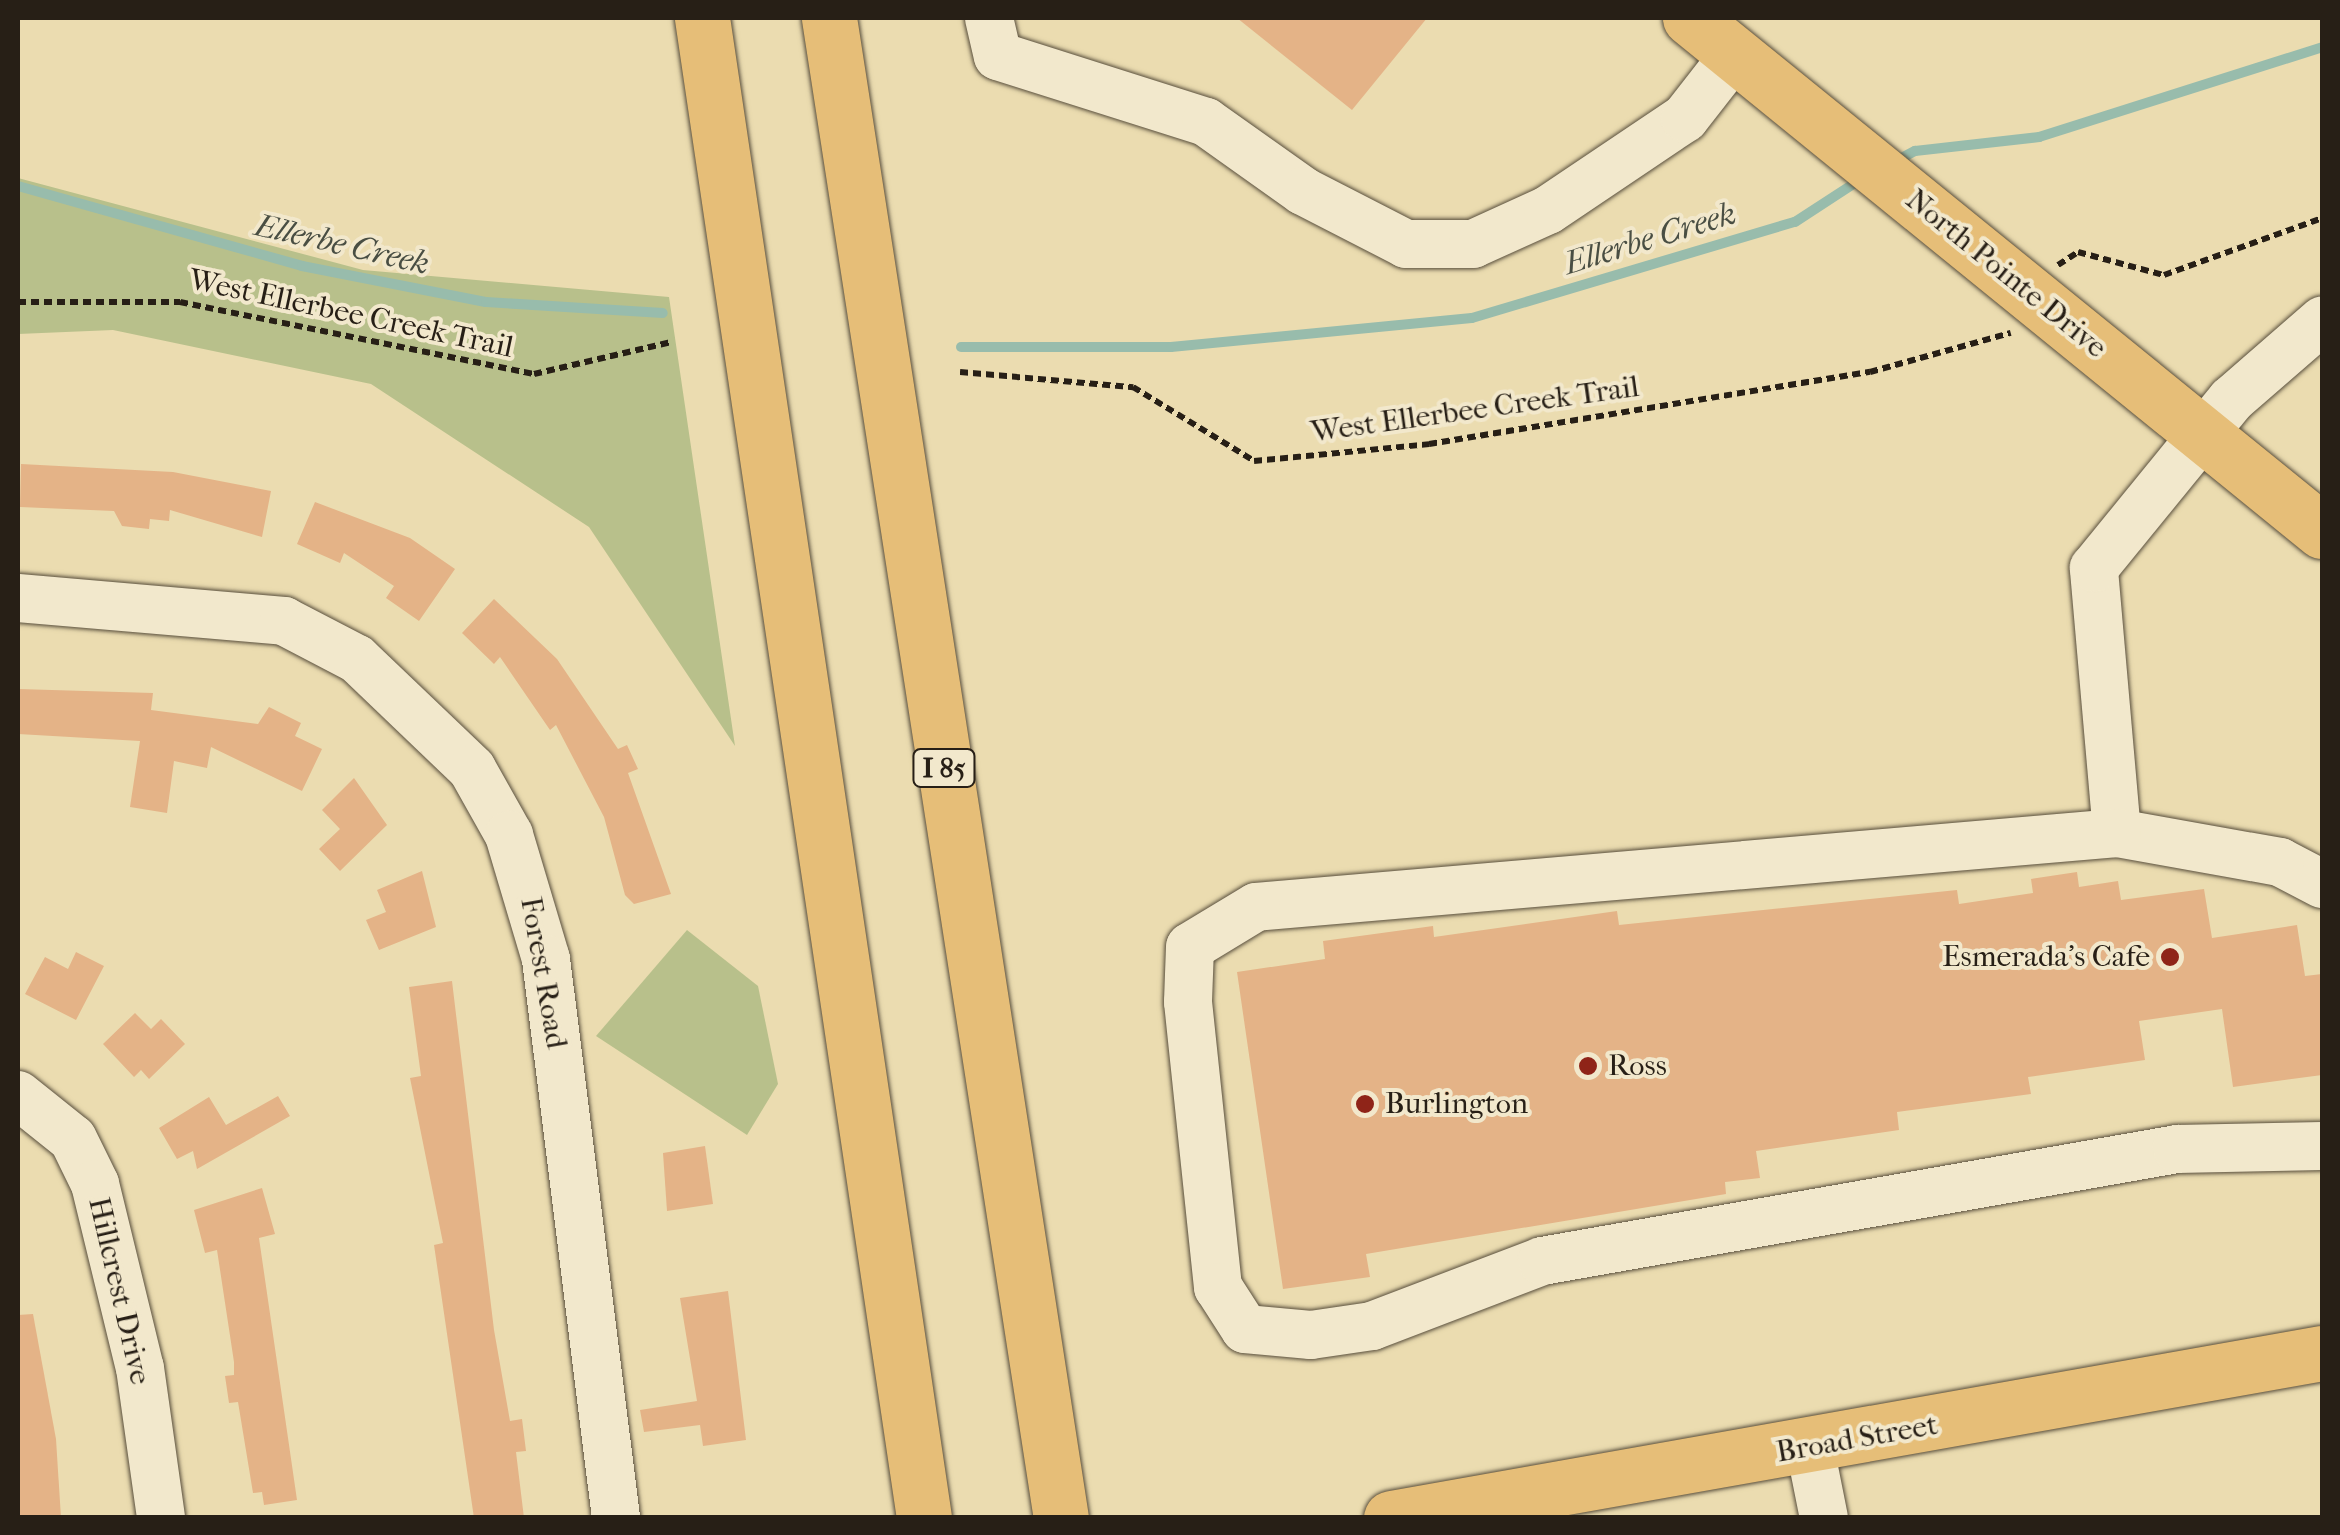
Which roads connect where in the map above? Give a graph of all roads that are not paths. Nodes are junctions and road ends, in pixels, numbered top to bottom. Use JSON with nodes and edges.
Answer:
{"nodes":[{"id":1,"x":702,"y":18,"type":"edge"},
{"id":2,"x":830,"y":18,"type":"edge"},
{"id":3,"x":990,"y":18,"type":"edge"},
{"id":4,"x":1690,"y":18,"type":"edge"},
{"id":5,"x":1735,"y":54,"type":"junction"},
{"id":6,"x":2322,"y":322,"type":"edge"},
{"id":7,"x":2202,"y":434,"type":"junction"},
{"id":8,"x":2322,"y":532,"type":"edge"},
{"id":9,"x":18,"y":598,"type":"edge"},
{"id":10,"x":2117,"y":833,"type":"junction"},
{"id":11,"x":2322,"y":884,"type":"edge"},
{"id":12,"x":18,"y":1095,"type":"edge"},
{"id":13,"x":2322,"y":1146,"type":"edge"},
{"id":14,"x":2322,"y":1353,"type":"edge"},
{"id":15,"x":1810,"y":1448,"type":"junction"},
{"id":16,"x":161,"y":1518,"type":"edge"},
{"id":17,"x":616,"y":1518,"type":"edge"},
{"id":18,"x":924,"y":1518,"type":"edge"},
{"id":19,"x":1060,"y":1518,"type":"edge"},
{"id":20,"x":1391,"y":1518,"type":"edge"},
{"id":21,"x":1824,"y":1518,"type":"edge"}],
"edges":[{"from":1,"to":18,"type":"main road"},
{"from":2,"to":19,"type":"main road","number":"I 85"},
{"from":3,"to":5,"type":"street"},
{"from":4,"to":5,"type":"main road","name":"North Pointe Drive"},
{"from":5,"to":7,"type":"main road","name":"North Pointe Drive"},
{"from":6,"to":7,"type":"street"},
{"from":7,"to":8,"type":"main road","name":"North Pointe Drive"},
{"from":7,"to":10,"type":"street"},
{"from":9,"to":17,"type":"street","name":"Forest Road"},
{"from":10,"to":11,"type":"street"},
{"from":10,"to":13,"type":"street"},
{"from":12,"to":16,"type":"street","name":"Hillcrest Drive"},
{"from":14,"to":15,"type":"main road","name":"Broad Street"},
{"from":15,"to":20,"type":"main road","name":"Broad Street"},
{"from":15,"to":21,"type":"street"}]}
